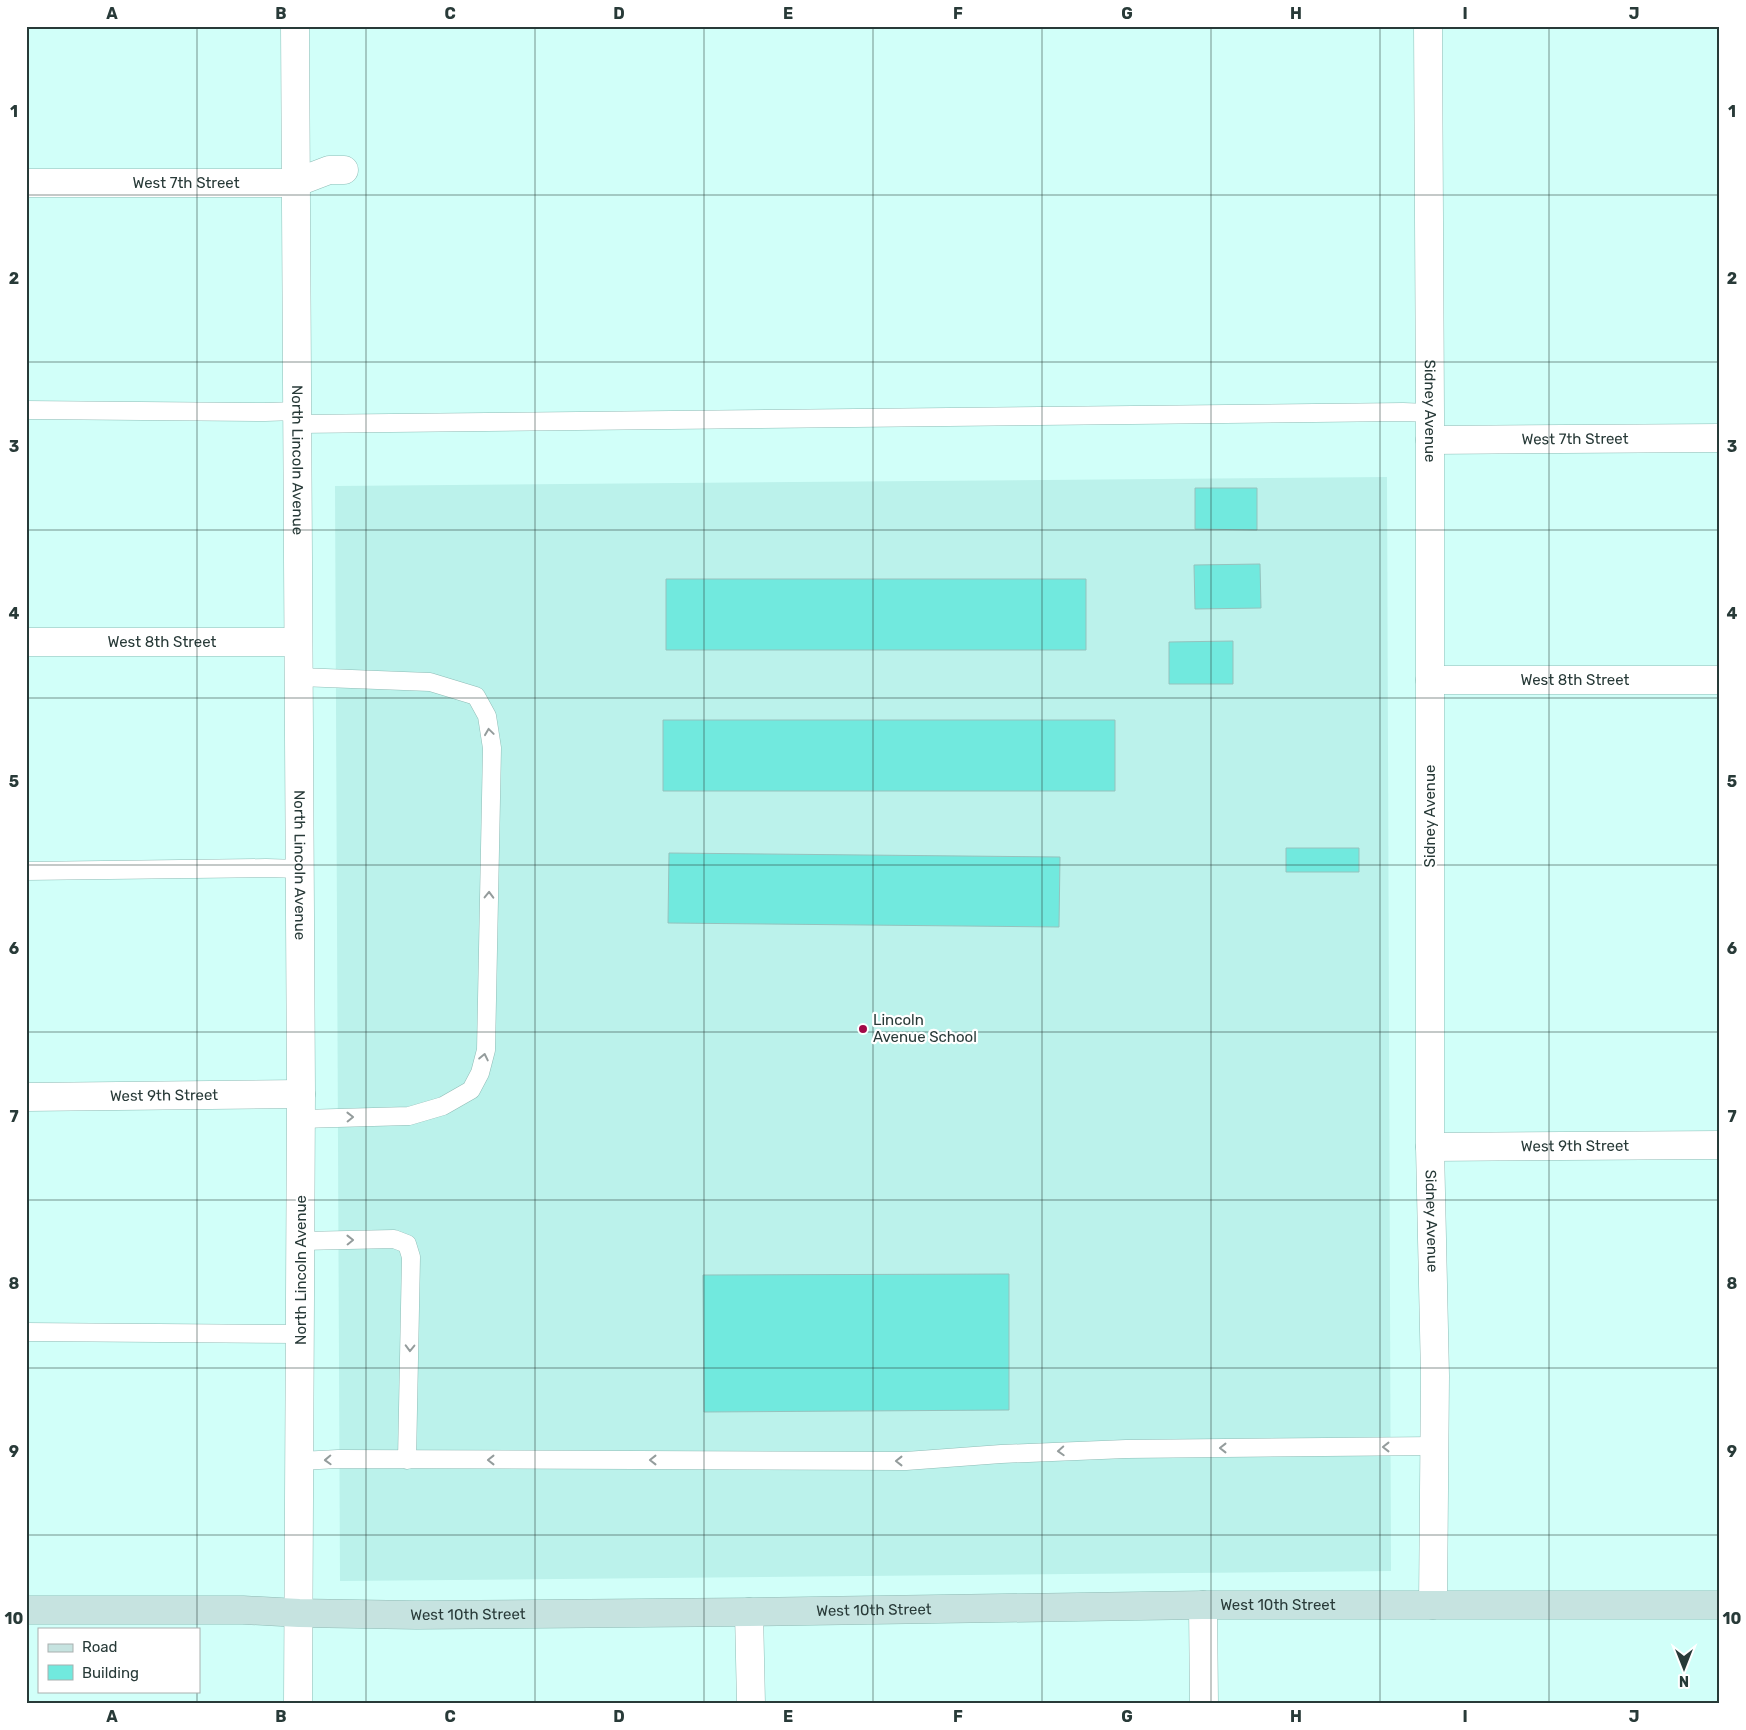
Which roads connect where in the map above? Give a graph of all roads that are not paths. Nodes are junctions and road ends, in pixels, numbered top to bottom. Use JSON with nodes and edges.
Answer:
{"nodes":[{"id":1,"x":294,"y":26,"type":"edge"},
{"id":2,"x":1428,"y":26,"type":"edge"},
{"id":3,"x":344,"y":170,"type":"dead end"},
{"id":4,"x":26,"y":183,"type":"edge"},
{"id":5,"x":295,"y":183,"type":"junction"},
{"id":6,"x":26,"y":410,"type":"edge"},
{"id":7,"x":298,"y":417,"type":"junction"},
{"id":8,"x":1430,"y":427,"type":"junction"},
{"id":9,"x":1720,"y":438,"type":"edge"},
{"id":10,"x":26,"y":642,"type":"edge"},
{"id":11,"x":298,"y":642,"type":"junction"},
{"id":12,"x":299,"y":677,"type":"junction"},
{"id":13,"x":1430,"y":680,"type":"junction"},
{"id":14,"x":1720,"y":680,"type":"edge"},
{"id":15,"x":300,"y":869,"type":"junction"},
{"id":16,"x":26,"y":871,"type":"edge"},
{"id":17,"x":26,"y":1097,"type":"edge"},
{"id":18,"x":301,"y":1106,"type":"junction"},
{"id":19,"x":1720,"y":1145,"type":"edge"},
{"id":20,"x":1430,"y":1147,"type":"junction"},
{"id":21,"x":301,"y":1241,"type":"junction"},
{"id":22,"x":26,"y":1332,"type":"edge"},
{"id":23,"x":300,"y":1334,"type":"junction"},
{"id":24,"x":1435,"y":1446,"type":"junction"},
{"id":25,"x":407,"y":1460,"type":"junction"},
{"id":26,"x":300,"y":1461,"type":"junction"},
{"id":27,"x":1203,"y":1605,"type":"junction"},
{"id":28,"x":1433,"y":1605,"type":"junction"},
{"id":29,"x":1720,"y":1605,"type":"edge"},
{"id":30,"x":26,"y":1610,"type":"edge"},
{"id":31,"x":749,"y":1612,"type":"junction"},
{"id":32,"x":299,"y":1614,"type":"junction"},
{"id":33,"x":298,"y":1704,"type":"edge"},
{"id":34,"x":751,"y":1704,"type":"edge"},
{"id":35,"x":1204,"y":1704,"type":"edge"}],
"edges":[{"from":1,"to":5,"type":"street","name":"North Lincoln Avenue"},
{"from":2,"to":8,"type":"street","name":"Sidney Avenue"},
{"from":3,"to":5,"type":"street","name":"West 7th Street"},
{"from":4,"to":5,"type":"street","name":"West 7th Street"},
{"from":5,"to":7,"type":"street","name":"North Lincoln Avenue"},
{"from":6,"to":7,"type":"lane"},
{"from":7,"to":8,"type":"lane"},
{"from":7,"to":11,"type":"street","name":"North Lincoln Avenue"},
{"from":8,"to":9,"type":"street","name":"West 7th Street"},
{"from":8,"to":13,"type":"street","name":"Sidney Avenue"},
{"from":10,"to":11,"type":"street","name":"West 8th Street"},
{"from":11,"to":12,"type":"street","name":"North Lincoln Avenue"},
{"from":12,"to":15,"type":"street","name":"North Lincoln Avenue"},
{"from":18,"to":12,"type":"lane","one_way":true},
{"from":13,"to":14,"type":"street","name":"West 8th Street"},
{"from":13,"to":20,"type":"street","name":"Sidney Avenue"},
{"from":15,"to":16,"type":"lane"},
{"from":15,"to":18,"type":"street","name":"North Lincoln Avenue"},
{"from":17,"to":18,"type":"street","name":"West 9th Street"},
{"from":18,"to":21,"type":"street","name":"North Lincoln Avenue"},
{"from":19,"to":20,"type":"street","name":"West 9th Street"},
{"from":20,"to":24,"type":"street","name":"Sidney Avenue"},
{"from":21,"to":23,"type":"street","name":"North Lincoln Avenue"},
{"from":21,"to":25,"type":"lane","one_way":true},
{"from":22,"to":23,"type":"lane"},
{"from":23,"to":26,"type":"street","name":"North Lincoln Avenue"},
{"from":24,"to":25,"type":"lane","one_way":true},
{"from":24,"to":28,"type":"street","name":"Sidney Avenue"},
{"from":25,"to":26,"type":"lane","one_way":true},
{"from":26,"to":32,"type":"street","name":"North Lincoln Avenue"},
{"from":27,"to":28,"type":"street","name":"West 10th Street"},
{"from":27,"to":31,"type":"street","name":"West 10th Street"},
{"from":27,"to":35,"type":"street"},
{"from":28,"to":29,"type":"street","name":"West 10th Street"},
{"from":30,"to":32,"type":"street","name":"West 10th Street"},
{"from":31,"to":32,"type":"street","name":"West 10th Street"},
{"from":31,"to":34,"type":"street"},
{"from":32,"to":33,"type":"street","name":"North Lincoln Avenue"}]}
